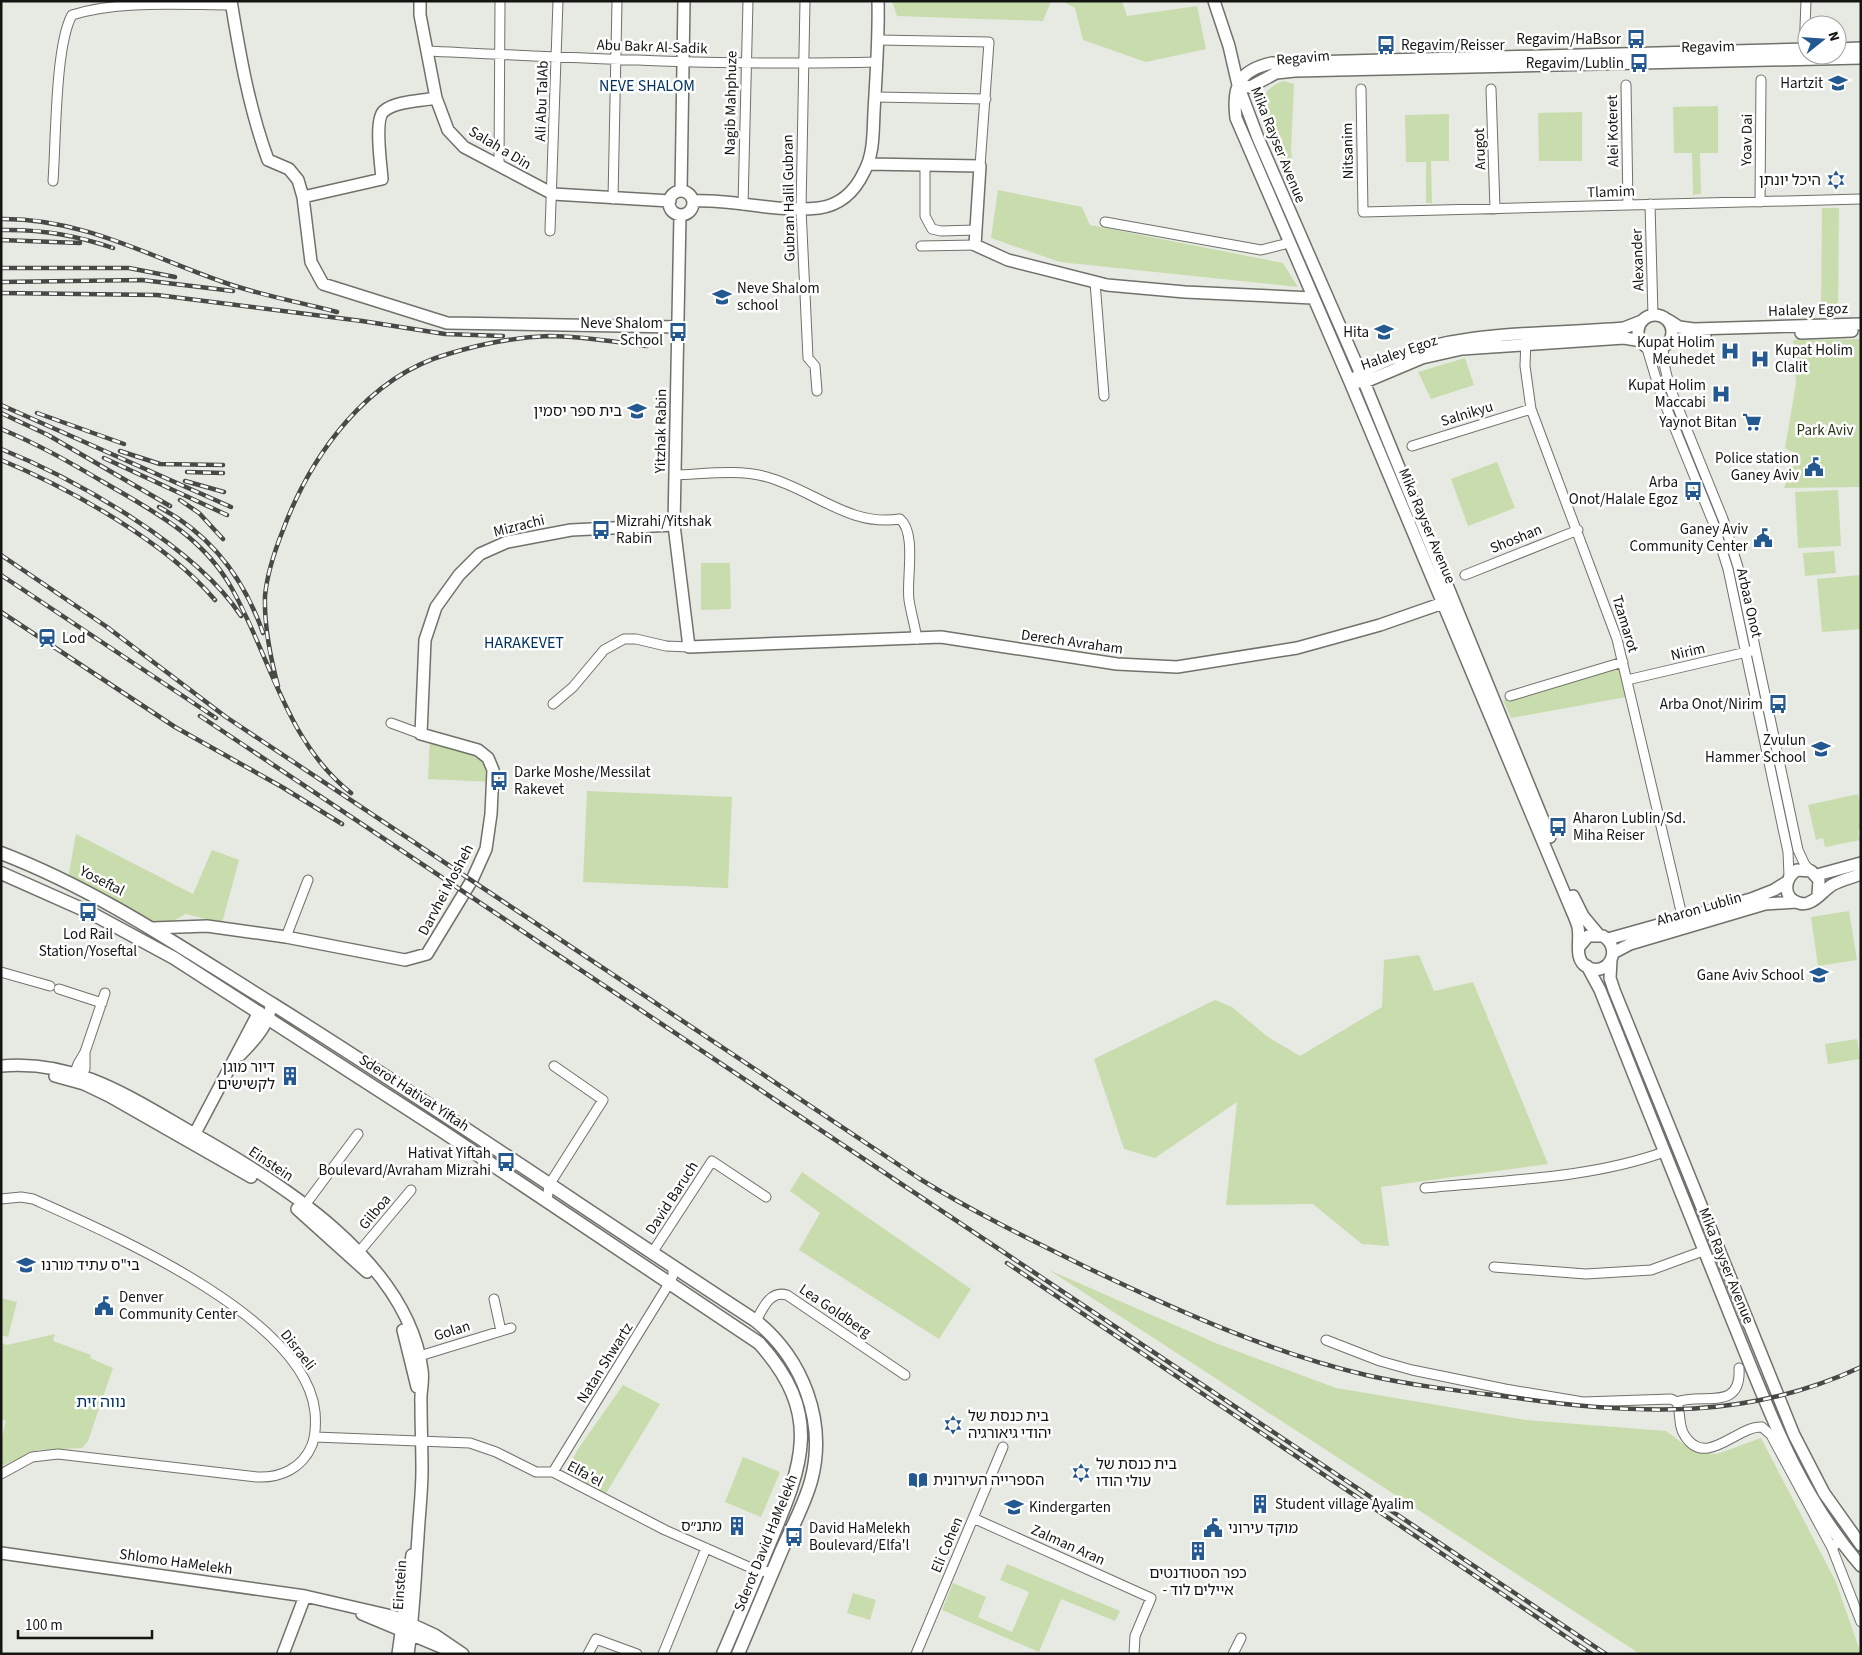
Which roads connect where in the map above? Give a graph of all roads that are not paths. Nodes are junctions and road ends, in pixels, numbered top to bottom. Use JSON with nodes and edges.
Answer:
{"nodes":[{"id":1,"x":420,"y":1,"type":"edge"},
{"id":2,"x":500,"y":1,"type":"edge"},
{"id":3,"x":558,"y":1,"type":"edge"},
{"id":4,"x":617,"y":1,"type":"edge"},
{"id":5,"x":684,"y":1,"type":"edge"},
{"id":6,"x":748,"y":1,"type":"edge"},
{"id":7,"x":805,"y":1,"type":"edge"},
{"id":8,"x":878,"y":1,"type":"edge"},
{"id":9,"x":1214,"y":1,"type":"edge"},
{"id":10,"x":1806,"y":1,"type":"edge"},
{"id":11,"x":231,"y":3,"type":"edge"},
{"id":12,"x":1806,"y":15,"type":"edge"},
{"id":13,"x":878,"y":40,"type":"junction"},
{"id":14,"x":1861,"y":48,"type":"edge"},
{"id":15,"x":1847,"y":49,"type":"edge"},
{"id":16,"x":427,"y":51,"type":"junction"},
{"id":17,"x":1797,"y":53,"type":"edge"},
{"id":18,"x":1797,"y":53,"type":"edge"},
{"id":19,"x":500,"y":54,"type":"junction"},
{"id":20,"x":1847,"y":57,"type":"edge"},
{"id":21,"x":556,"y":58,"type":"junction"},
{"id":22,"x":1861,"y":58,"type":"edge"},
{"id":23,"x":617,"y":59,"type":"junction"},
{"id":24,"x":682,"y":61,"type":"junction"},
{"id":25,"x":877,"y":62,"type":"junction"},
{"id":26,"x":746,"y":63,"type":"junction"},
{"id":27,"x":803,"y":64,"type":"junction"},
{"id":28,"x":1762,"y":80,"type":"dead end"},
{"id":29,"x":1257,"y":84,"type":"junction"},
{"id":30,"x":1238,"y":85,"type":"junction"},
{"id":31,"x":1626,"y":86,"type":"dead end"},
{"id":32,"x":1360,"y":89,"type":"dead end"},
{"id":33,"x":1491,"y":89,"type":"dead end"},
{"id":34,"x":875,"y":97,"type":"junction"},
{"id":35,"x":436,"y":98,"type":"junction"},
{"id":36,"x":986,"y":99,"type":"junction"},
{"id":37,"x":1250,"y":116,"type":"junction"},
{"id":38,"x":868,"y":164,"type":"junction"},
{"id":39,"x":925,"y":165,"type":"junction"},
{"id":40,"x":499,"y":166,"type":"junction"},
{"id":41,"x":980,"y":166,"type":"junction"},
{"id":42,"x":53,"y":181,"type":"dead end"},
{"id":43,"x":681,"y":191,"type":"junction"},
{"id":44,"x":553,"y":194,"type":"junction"},
{"id":45,"x":304,"y":197,"type":"junction"},
{"id":46,"x":613,"y":199,"type":"junction"},
{"id":47,"x":1861,"y":199,"type":"edge"},
{"id":48,"x":670,"y":201,"type":"junction"},
{"id":49,"x":692,"y":201,"type":"junction"},
{"id":50,"x":1760,"y":202,"type":"junction"},
{"id":51,"x":1650,"y":204,"type":"junction"},
{"id":52,"x":743,"y":205,"type":"junction"},
{"id":53,"x":1628,"y":205,"type":"junction"},
{"id":54,"x":1495,"y":208,"type":"junction"},
{"id":55,"x":801,"y":209,"type":"junction"},
{"id":56,"x":1363,"y":212,"type":"joint"},
{"id":57,"x":680,"y":215,"type":"junction"},
{"id":58,"x":1105,"y":222,"type":"dead end"},
{"id":59,"x":976,"y":230,"type":"junction"},
{"id":60,"x":550,"y":231,"type":"dead end"},
{"id":61,"x":1289,"y":243,"type":"junction"},
{"id":62,"x":976,"y":245,"type":"junction"},
{"id":63,"x":921,"y":246,"type":"dead end"},
{"id":64,"x":1094,"y":282,"type":"junction"},
{"id":65,"x":1313,"y":298,"type":"junction"},
{"id":66,"x":1653,"y":315,"type":"junction"},
{"id":67,"x":1668,"y":320,"type":"junction"},
{"id":68,"x":1642,"y":321,"type":"junction"},
{"id":69,"x":1861,"y":324,"type":"edge"},
{"id":70,"x":678,"y":327,"type":"junction"},
{"id":71,"x":1861,"y":331,"type":"edge"},
{"id":72,"x":1526,"y":338,"type":"junction"},
{"id":73,"x":1644,"y":343,"type":"junction"},
{"id":74,"x":1665,"y":345,"type":"junction"},
{"id":75,"x":1362,"y":377,"type":"junction"},
{"id":76,"x":1350,"y":382,"type":"junction"},
{"id":77,"x":817,"y":391,"type":"dead end"},
{"id":78,"x":1104,"y":396,"type":"dead end"},
{"id":79,"x":1531,"y":409,"type":"junction"},
{"id":80,"x":1412,"y":446,"type":"dead end"},
{"id":81,"x":675,"y":475,"type":"junction"},
{"id":82,"x":674,"y":525,"type":"junction"},
{"id":83,"x":1578,"y":530,"type":"junction"},
{"id":84,"x":1465,"y":575,"type":"dead end"},
{"id":85,"x":1443,"y":603,"type":"junction"},
{"id":86,"x":917,"y":639,"type":"junction"},
{"id":87,"x":688,"y":647,"type":"junction"},
{"id":88,"x":1756,"y":650,"type":"junction"},
{"id":89,"x":1746,"y":652,"type":"junction"},
{"id":90,"x":1623,"y":662,"type":"junction"},
{"id":91,"x":1627,"y":680,"type":"junction"},
{"id":92,"x":1510,"y":696,"type":"dead end"},
{"id":93,"x":553,"y":704,"type":"dead end"},
{"id":94,"x":390,"y":723,"type":"dead end"},
{"id":95,"x":421,"y":734,"type":"junction"},
{"id":96,"x":1,"y":853,"type":"edge"},
{"id":97,"x":1861,"y":864,"type":"edge"},
{"id":98,"x":1,"y":873,"type":"edge"},
{"id":99,"x":1814,"y":873,"type":"junction"},
{"id":100,"x":1861,"y":874,"type":"edge"},
{"id":101,"x":1788,"y":879,"type":"junction"},
{"id":102,"x":308,"y":880,"type":"dead end"},
{"id":103,"x":1818,"y":896,"type":"junction"},
{"id":104,"x":1796,"y":902,"type":"junction"},
{"id":105,"x":1684,"y":924,"type":"junction"},
{"id":106,"x":188,"y":925,"type":"junction"},
{"id":107,"x":153,"y":928,"type":"junction"},
{"id":108,"x":286,"y":936,"type":"junction"},
{"id":109,"x":1603,"y":936,"type":"junction"},
{"id":110,"x":183,"y":947,"type":"junction"},
{"id":111,"x":1579,"y":947,"type":"junction"},
{"id":112,"x":1612,"y":956,"type":"junction"},
{"id":113,"x":1587,"y":966,"type":"junction"},
{"id":114,"x":1,"y":972,"type":"edge"},
{"id":115,"x":50,"y":986,"type":"dead end"},
{"id":116,"x":59,"y":990,"type":"dead end"},
{"id":117,"x":105,"y":993,"type":"dead end"},
{"id":118,"x":102,"y":1003,"type":"junction"},
{"id":119,"x":271,"y":1003,"type":"junction"},
{"id":120,"x":264,"y":1015,"type":"junction"},
{"id":121,"x":1,"y":1066,"type":"edge"},
{"id":122,"x":554,"y":1066,"type":"dead end"},
{"id":123,"x":1,"y":1074,"type":"edge"},
{"id":124,"x":79,"y":1076,"type":"junction"},
{"id":125,"x":358,"y":1134,"type":"dead end"},
{"id":126,"x":193,"y":1137,"type":"junction"},
{"id":127,"x":1664,"y":1152,"type":"junction"},
{"id":128,"x":549,"y":1185,"type":"junction"},
{"id":129,"x":1425,"y":1188,"type":"dead end"},
{"id":130,"x":411,"y":1190,"type":"dead end"},
{"id":131,"x":766,"y":1197,"type":"dead end"},
{"id":132,"x":1,"y":1199,"type":"edge"},
{"id":133,"x":547,"y":1201,"type":"junction"},
{"id":134,"x":305,"y":1205,"type":"junction"},
{"id":135,"x":1704,"y":1251,"type":"junction"},
{"id":136,"x":359,"y":1252,"type":"junction"},
{"id":137,"x":652,"y":1253,"type":"junction"},
{"id":138,"x":672,"y":1266,"type":"junction"},
{"id":139,"x":1494,"y":1267,"type":"dead end"},
{"id":140,"x":670,"y":1282,"type":"junction"},
{"id":141,"x":494,"y":1299,"type":"dead end"},
{"id":142,"x":756,"y":1321,"type":"junction"},
{"id":143,"x":1326,"y":1340,"type":"dead end"},
{"id":144,"x":415,"y":1357,"type":"junction"},
{"id":145,"x":1739,"y":1368,"type":"dead end"},
{"id":146,"x":905,"y":1375,"type":"dead end"},
{"id":147,"x":1677,"y":1402,"type":"junction"},
{"id":148,"x":315,"y":1437,"type":"junction"},
{"id":149,"x":422,"y":1441,"type":"junction"},
{"id":150,"x":1003,"y":1447,"type":"dead end"},
{"id":151,"x":554,"y":1472,"type":"junction"},
{"id":152,"x":1,"y":1474,"type":"edge"},
{"id":153,"x":973,"y":1518,"type":"junction"},
{"id":154,"x":1835,"y":1544,"type":"junction"},
{"id":155,"x":1861,"y":1545,"type":"edge"},
{"id":156,"x":706,"y":1548,"type":"junction"},
{"id":157,"x":1,"y":1553,"type":"edge"},
{"id":158,"x":1861,"y":1566,"type":"edge"},
{"id":159,"x":758,"y":1572,"type":"junction"},
{"id":160,"x":773,"y":1572,"type":"junction"},
{"id":161,"x":305,"y":1596,"type":"junction"},
{"id":162,"x":1861,"y":1622,"type":"edge"},
{"id":163,"x":407,"y":1627,"type":"junction"},
{"id":164,"x":1241,"y":1638,"type":"dead end"},
{"id":165,"x":918,"y":1653,"type":"edge"},
{"id":166,"x":282,"y":1654,"type":"edge"},
{"id":167,"x":398,"y":1654,"type":"edge"},
{"id":168,"x":408,"y":1654,"type":"edge"},
{"id":169,"x":458,"y":1654,"type":"edge"},
{"id":170,"x":463,"y":1654,"type":"edge"},
{"id":171,"x":588,"y":1654,"type":"edge"},
{"id":172,"x":638,"y":1654,"type":"edge"},
{"id":173,"x":663,"y":1654,"type":"edge"},
{"id":174,"x":723,"y":1654,"type":"edge"},
{"id":175,"x":738,"y":1654,"type":"edge"},
{"id":176,"x":1134,"y":1654,"type":"edge"},
{"id":177,"x":1233,"y":1654,"type":"edge"}],
"edges":[{"from":1,"to":16,"type":"street","name":"Salah a Din"},
{"from":2,"to":19,"type":"street"},
{"from":3,"to":21,"type":"street","name":"Ali Abu TalAb"},
{"from":4,"to":23,"type":"street"},
{"from":5,"to":24,"type":"street"},
{"from":6,"to":26,"type":"street","name":"Nagib Mahphuze"},
{"from":7,"to":27,"type":"street","name":"Gubran Halil Gubran"},
{"from":8,"to":13,"type":"street"},
{"from":9,"to":30,"type":"street"},
{"from":10,"to":12,"type":"street"},
{"from":11,"to":42,"type":"street"},
{"from":11,"to":45,"type":"street"},
{"from":13,"to":25,"type":"street"},
{"from":13,"to":36,"type":"street"},
{"from":14,"to":15,"type":"street"},
{"from":16,"to":19,"type":"street","name":"Abu Bakr Al-Sadik"},
{"from":16,"to":35,"type":"street","name":"Salah a Din"},
{"from":17,"to":30,"type":"street","name":"Regavim"},
{"from":18,"to":29,"type":"street","name":"Regavim"},
{"from":19,"to":21,"type":"street","name":"Abu Bakr Al-Sadik"},
{"from":19,"to":40,"type":"street"},
{"from":20,"to":22,"type":"street","name":"Regavim"},
{"from":21,"to":23,"type":"street","name":"Abu Bakr Al-Sadik"},
{"from":21,"to":44,"type":"street","name":"Ali Abu TalAb"},
{"from":23,"to":24,"type":"street","name":"Abu Bakr Al-Sadik"},
{"from":23,"to":46,"type":"street"},
{"from":24,"to":26,"type":"street","name":"Abu Bakr Al-Sadik"},
{"from":24,"to":43,"type":"street"},
{"from":25,"to":27,"type":"street","name":"Abu Bakr Al-Sadik"},
{"from":25,"to":34,"type":"street"},
{"from":26,"to":27,"type":"street","name":"Abu Bakr Al-Sadik"},
{"from":26,"to":52,"type":"street","name":"Nagib Mahphuze"},
{"from":27,"to":55,"type":"street","name":"Gubran Halil Gubran"},
{"from":28,"to":50,"type":"street","name":"Yoav Dai"},
{"from":29,"to":30,"type":"street","name":"Regavim"},
{"from":29,"to":37,"type":"street"},
{"from":30,"to":37,"type":"street","name":"Mika Rayser Avenue"},
{"from":30,"to":61,"type":"street","name":"Mika Rayser Avenue"},
{"from":31,"to":53,"type":"street","name":"Alei Koteret"},
{"from":32,"to":56,"type":"street","name":"Nitsanim"},
{"from":33,"to":54,"type":"street","name":"Arugot"},
{"from":34,"to":36,"type":"street"},
{"from":34,"to":38,"type":"street"},
{"from":35,"to":40,"type":"street","name":"Salah a Din"},
{"from":35,"to":45,"type":"street"},
{"from":36,"to":41,"type":"street"},
{"from":37,"to":75,"type":"street","name":"Mika Rayser Avenue"},
{"from":38,"to":39,"type":"street"},
{"from":38,"to":55,"type":"street"},
{"from":39,"to":41,"type":"street"},
{"from":39,"to":59,"type":"street"},
{"from":40,"to":44,"type":"street","name":"Salah a Din"},
{"from":41,"to":59,"type":"street"},
{"from":43,"to":48,"type":"street"},
{"from":43,"to":49,"type":"street"},
{"from":44,"to":46,"type":"street","name":"Salah a Din"},
{"from":44,"to":60,"type":"street","name":"Ali Abu TalAb"},
{"from":45,"to":70,"type":"street"},
{"from":46,"to":48,"type":"street","name":"Salah a Din"},
{"from":47,"to":50,"type":"street","name":"Tlamim"},
{"from":48,"to":57,"type":"street"},
{"from":49,"to":52,"type":"street"},
{"from":49,"to":57,"type":"street"},
{"from":50,"to":51,"type":"street","name":"Tlamim"},
{"from":51,"to":53,"type":"street","name":"Tlamim"},
{"from":51,"to":66,"type":"street","name":"Alexander"},
{"from":52,"to":55,"type":"street"},
{"from":53,"to":54,"type":"street","name":"Tlamim"},
{"from":54,"to":56,"type":"street","name":"Tlamim"},
{"from":55,"to":77,"type":"street","name":"Gubran Halil Gubran"},
{"from":57,"to":70,"type":"street","name":"Yitzhak Rabin"},
{"from":58,"to":61,"type":"street"},
{"from":59,"to":62,"type":"street"},
{"from":61,"to":65,"type":"street","name":"Mika Rayser Avenue"},
{"from":62,"to":63,"type":"street"},
{"from":62,"to":64,"type":"street"},
{"from":64,"to":65,"type":"street"},
{"from":64,"to":78,"type":"street"},
{"from":65,"to":76,"type":"street","name":"Mika Rayser Avenue"},
{"from":66,"to":67,"type":"street"},
{"from":66,"to":68,"type":"street"},
{"from":67,"to":69,"type":"street","name":"Halaley Egoz"},
{"from":67,"to":74,"type":"street"},
{"from":68,"to":72,"type":"street","name":"Halaley Egoz"},
{"from":68,"to":73,"type":"street"},
{"from":70,"to":81,"type":"street","name":"Yitzhak Rabin"},
{"from":71,"to":74,"type":"street","name":"Halaley Egoz"},
{"from":72,"to":73,"type":"street","name":"Halaley Egoz"},
{"from":72,"to":75,"type":"street","name":"Halaley Egoz"},
{"from":72,"to":79,"type":"street","name":"Tzamarot"},
{"from":73,"to":74,"type":"street"},
{"from":73,"to":89,"type":"street","name":"Arbaa Onot"},
{"from":74,"to":88,"type":"street","name":"Arbaa Onot"},
{"from":75,"to":76,"type":"street","name":"Halaley Egoz"},
{"from":75,"to":109,"type":"street","name":"Mika Rayser Avenue"},
{"from":76,"to":85,"type":"street","name":"Mika Rayser Avenue"},
{"from":79,"to":80,"type":"street","name":"Salnikyu"},
{"from":79,"to":83,"type":"street","name":"Tzamarot"},
{"from":81,"to":82,"type":"street","name":"Yitzhak Rabin"},
{"from":81,"to":86,"type":"street"},
{"from":82,"to":87,"type":"street","name":"Yitzhak Rabin"},
{"from":82,"to":95,"type":"street","name":"Mizrachi"},
{"from":83,"to":84,"type":"street","name":"Shoshan"},
{"from":83,"to":90,"type":"street","name":"Tzamarot"},
{"from":85,"to":86,"type":"street","name":"Derech Avraham"},
{"from":85,"to":111,"type":"street","name":"Mika Rayser Avenue"},
{"from":86,"to":87,"type":"street","name":"Derech Avraham"},
{"from":87,"to":93,"type":"street"},
{"from":88,"to":89,"type":"street","name":"Nirim"},
{"from":88,"to":99,"type":"street","name":"Arbaa Onot"},
{"from":89,"to":91,"type":"street","name":"Nirim"},
{"from":89,"to":101,"type":"street","name":"Arbaa Onot"},
{"from":90,"to":91,"type":"street","name":"Tzamarot"},
{"from":90,"to":92,"type":"street"},
{"from":91,"to":105,"type":"street","name":"Tzamarot"},
{"from":94,"to":95,"type":"street"},
{"from":95,"to":108,"type":"street","name":"Darvhei Mosheh"},
{"from":96,"to":107,"type":"main road","name":"Yoseftal"},
{"from":97,"to":99,"type":"street"},
{"from":98,"to":120,"type":"main road","name":"Sderot Hativat Yiftah"},
{"from":99,"to":101,"type":"street"},
{"from":99,"to":103,"type":"street"},
{"from":100,"to":103,"type":"street"},
{"from":101,"to":104,"type":"street"},
{"from":101,"to":105,"type":"street","name":"Aharon Lublin"},
{"from":102,"to":108,"type":"street"},
{"from":103,"to":104,"type":"street"},
{"from":104,"to":105,"type":"street","name":"Aharon Lublin"},
{"from":105,"to":109,"type":"street","name":"Aharon Lublin"},
{"from":105,"to":112,"type":"street","name":"Aharon Lublin"},
{"from":106,"to":107,"type":"street","name":"Darvhei Mosheh"},
{"from":106,"to":108,"type":"street","name":"Darvhei Mosheh"},
{"from":106,"to":110,"type":"street"},
{"from":107,"to":110,"type":"main road","name":"Yoseftal"},
{"from":109,"to":111,"type":"street"},
{"from":109,"to":112,"type":"street"},
{"from":110,"to":119,"type":"main road","name":"Sderot Hativat Yiftah"},
{"from":111,"to":113,"type":"street"},
{"from":112,"to":113,"type":"street"},
{"from":112,"to":155,"type":"street","name":"Mika Rayser Avenue"},
{"from":113,"to":127,"type":"street","name":"Mika Rayser Avenue"},
{"from":114,"to":115,"type":"street"},
{"from":116,"to":118,"type":"street"},
{"from":117,"to":118,"type":"street"},
{"from":118,"to":124,"type":"street"},
{"from":119,"to":120,"type":"street"},
{"from":119,"to":128,"type":"main road","name":"Sderot Hativat Yiftah"},
{"from":120,"to":126,"type":"street"},
{"from":120,"to":133,"type":"main road","name":"Sderot Hativat Yiftah"},
{"from":121,"to":124,"type":"street","name":"Einstein"},
{"from":122,"to":128,"type":"street"},
{"from":123,"to":124,"type":"street","name":"Einstein"},
{"from":124,"to":126,"type":"street","name":"Einstein"},
{"from":125,"to":134,"type":"street"},
{"from":126,"to":134,"type":"street","name":"Einstein"},
{"from":126,"to":144,"type":"street","name":"Einstein"},
{"from":127,"to":129,"type":"street"},
{"from":127,"to":135,"type":"street","name":"Mika Rayser Avenue"},
{"from":128,"to":133,"type":"street"},
{"from":128,"to":137,"type":"main road","name":"Sderot Hativat Yiftah"},
{"from":130,"to":136,"type":"street","name":"Gilboa"},
{"from":131,"to":137,"type":"street","name":"David Baruch"},
{"from":132,"to":148,"type":"street","name":"Disraeli"},
{"from":133,"to":140,"type":"main road","name":"Sderot Hativat Yiftah"},
{"from":134,"to":136,"type":"street","name":"Einstein"},
{"from":135,"to":139,"type":"street"},
{"from":135,"to":154,"type":"street","name":"Mika Rayser Avenue"},
{"from":136,"to":144,"type":"street","name":"Einstein"},
{"from":137,"to":138,"type":"main road","name":"Sderot Hativat Yiftah"},
{"from":138,"to":140,"type":"street","name":"Natan Shwartz"},
{"from":138,"to":142,"type":"main road","name":"Sderot David HaMelekh"},
{"from":140,"to":151,"type":"street","name":"Natan Shwartz"},
{"from":140,"to":159,"type":"main road","name":"Sderot David HaMelekh"},
{"from":141,"to":144,"type":"street","name":"Golan"},
{"from":142,"to":146,"type":"street","name":"Lea Goldberg"},
{"from":142,"to":160,"type":"main road","name":"Sderot David HaMelekh"},
{"from":143,"to":147,"type":"street"},
{"from":144,"to":149,"type":"street","name":"Einstein"},
{"from":145,"to":147,"type":"street"},
{"from":147,"to":154,"type":"street"},
{"from":148,"to":149,"type":"street","name":"Elfa'el"},
{"from":148,"to":152,"type":"street"},
{"from":149,"to":151,"type":"street","name":"Elfa'el"},
{"from":149,"to":163,"type":"street","name":"Einstein"},
{"from":150,"to":153,"type":"street","name":"Eli Cohen"},
{"from":151,"to":156,"type":"street","name":"Elfa'el"},
{"from":153,"to":165,"type":"street","name":"Eli Cohen"},
{"from":153,"to":176,"type":"street","name":"Zalman Aran"},
{"from":154,"to":158,"type":"street","name":"Mika Rayser Avenue"},
{"from":154,"to":162,"type":"street"},
{"from":156,"to":159,"type":"street","name":"Elfa'el"},
{"from":156,"to":173,"type":"street"},
{"from":157,"to":161,"type":"street","name":"Shlomo HaMelekh"},
{"from":159,"to":160,"type":"street","name":"Elfa'el"},
{"from":159,"to":174,"type":"main road","name":"Sderot David HaMelekh"},
{"from":160,"to":175,"type":"main road","name":"Sderot David HaMelekh"},
{"from":161,"to":163,"type":"street","name":"Shlomo HaMelekh"},
{"from":161,"to":166,"type":"street"},
{"from":163,"to":167,"type":"street"},
{"from":163,"to":168,"type":"street"},
{"from":163,"to":169,"type":"street","name":"Shlomo HaMelekh"},
{"from":163,"to":170,"type":"street","name":"Shlomo HaMelekh"},
{"from":164,"to":177,"type":"street"},
{"from":171,"to":172,"type":"street"}]}
